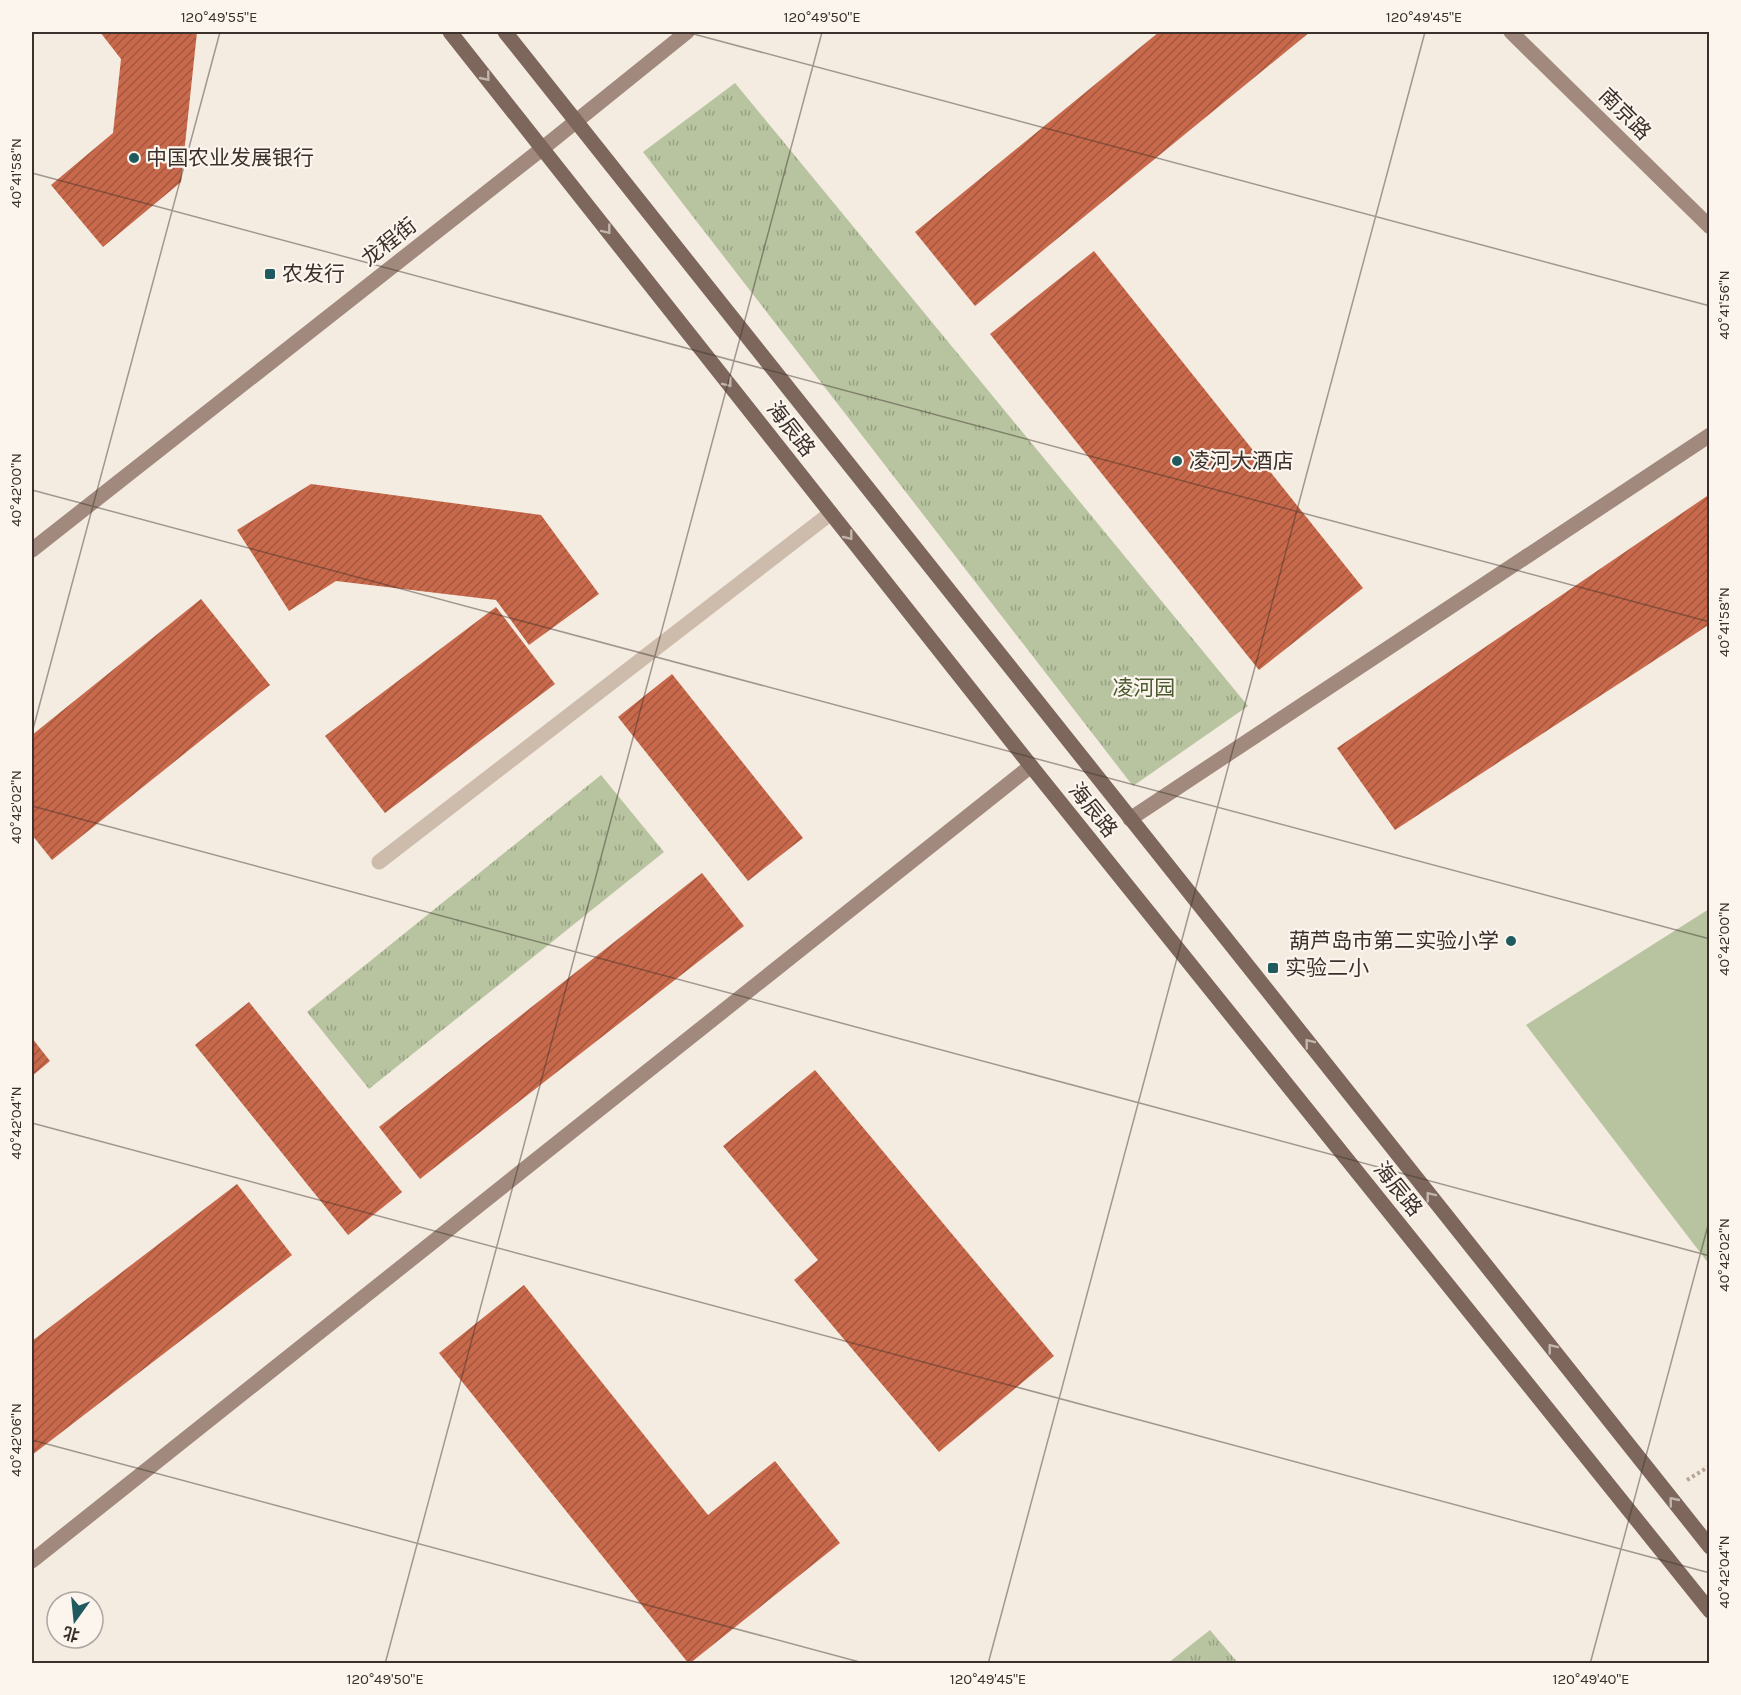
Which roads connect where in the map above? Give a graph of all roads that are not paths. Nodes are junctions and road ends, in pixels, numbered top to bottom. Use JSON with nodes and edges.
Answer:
{"nodes":[{"id":1,"x":450,"y":32,"type":"edge"},
{"id":2,"x":506,"y":32,"type":"edge"},
{"id":3,"x":687,"y":32,"type":"edge"},
{"id":4,"x":1511,"y":32,"type":"edge"},
{"id":5,"x":577,"y":120,"type":"junction"},
{"id":6,"x":543,"y":148,"type":"junction"},
{"id":7,"x":1710,"y":227,"type":"edge"},
{"id":8,"x":1710,"y":435,"type":"edge"},
{"id":9,"x":831,"y":513,"type":"junction"},
{"id":10,"x":32,"y":550,"type":"edge"},
{"id":11,"x":1030,"y":766,"type":"junction"},
{"id":12,"x":1130,"y":819,"type":"junction"},
{"id":13,"x":380,"y":862,"type":"dead end"},
{"id":14,"x":1710,"y":1547,"type":"edge"},
{"id":15,"x":32,"y":1560,"type":"edge"},
{"id":16,"x":1710,"y":1611,"type":"edge"}],
"edges":[{"from":1,"to":6,"type":"main road","name":"海辰路","one_way":true},
{"from":2,"to":5,"type":"main road","name":"海辰路"},
{"from":3,"to":5,"type":"street","name":"龙程街"},
{"from":4,"to":7,"type":"street","name":"南京路"},
{"from":5,"to":6,"type":"street","name":"龙程街"},
{"from":5,"to":12,"type":"main road","name":"海辰路"},
{"from":6,"to":9,"type":"main road","name":"海辰路","one_way":true},
{"from":6,"to":10,"type":"street","name":"龙程街"},
{"from":8,"to":12,"type":"street"},
{"from":9,"to":11,"type":"main road","name":"海辰路","one_way":true},
{"from":9,"to":13,"type":"lane"},
{"from":11,"to":15,"type":"street"},
{"from":11,"to":16,"type":"main road","name":"海辰路"},
{"from":14,"to":12,"type":"main road","name":"海辰路","one_way":true}]}
